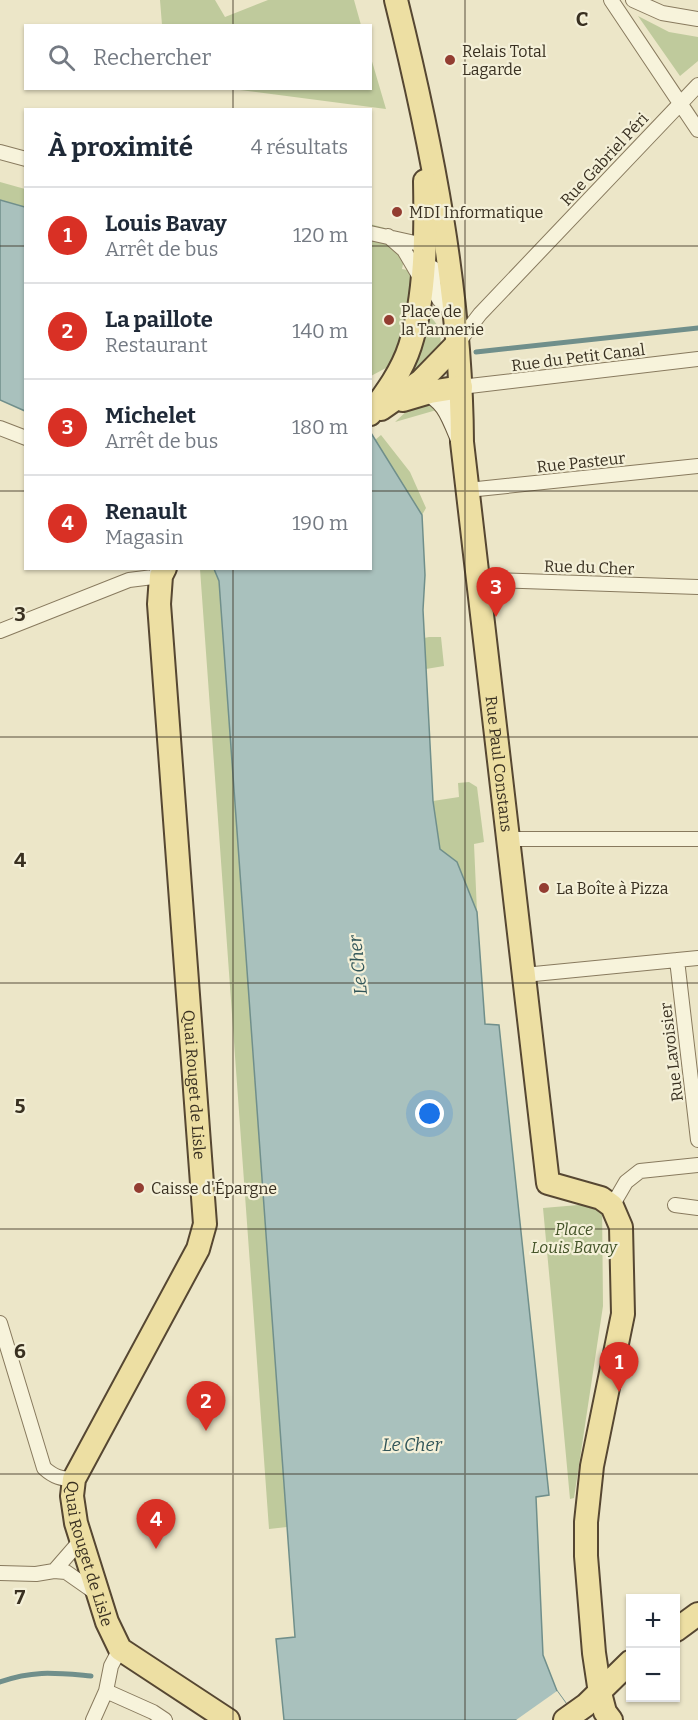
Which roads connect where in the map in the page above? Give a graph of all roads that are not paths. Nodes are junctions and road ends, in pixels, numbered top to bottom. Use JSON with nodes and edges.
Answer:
{"nodes":[{"id":1,"x":396,"y":0,"type":"edge"},
{"id":2,"x":611,"y":0,"type":"edge"},
{"id":3,"x":633,"y":0,"type":"edge"},
{"id":4,"x":698,"y":19,"type":"edge"},
{"id":5,"x":698,"y":85,"type":"edge"},
{"id":6,"x":680,"y":104,"type":"junction"},
{"id":7,"x":425,"y":128,"type":"junction"},
{"id":8,"x":698,"y":130,"type":"edge"},
{"id":9,"x":0,"y":152,"type":"edge"},
{"id":10,"x":24,"y":158,"type":"edge"},
{"id":11,"x":426,"y":217,"type":"junction"},
{"id":12,"x":372,"y":233,"type":"edge"},
{"id":13,"x":388,"y":236,"type":"junction"},
{"id":14,"x":424,"y":245,"type":"junction"},
{"id":15,"x":421,"y":279,"type":"junction"},
{"id":16,"x":453,"y":310,"type":"junction"},
{"id":17,"x":480,"y":314,"type":"junction"},
{"id":18,"x":457,"y":344,"type":"junction"},
{"id":19,"x":698,"y":359,"type":"edge"},
{"id":20,"x":461,"y":387,"type":"junction"},
{"id":21,"x":421,"y":389,"type":"junction"},
{"id":22,"x":378,"y":407,"type":"edge"},
{"id":23,"x":0,"y":428,"type":"edge"},
{"id":24,"x":24,"y":437,"type":"edge"},
{"id":25,"x":462,"y":442,"type":"junction"},
{"id":26,"x":698,"y":466,"type":"edge"},
{"id":27,"x":468,"y":490,"type":"junction"},
{"id":28,"x":160,"y":571,"type":"edge"},
{"id":29,"x":478,"y":582,"type":"junction"},
{"id":30,"x":698,"y":587,"type":"edge"},
{"id":31,"x":0,"y":631,"type":"edge"},
{"id":32,"x":508,"y":839,"type":"junction"},
{"id":33,"x":698,"y":839,"type":"edge"},
{"id":34,"x":698,"y":958,"type":"edge"},
{"id":35,"x":677,"y":960,"type":"junction"},
{"id":36,"x":524,"y":975,"type":"junction"},
{"id":37,"x":698,"y":1140,"type":"edge"},
{"id":38,"x":698,"y":1165,"type":"edge"},
{"id":39,"x":675,"y":1205,"type":"dead end"},
{"id":40,"x":612,"y":1206,"type":"junction"},
{"id":41,"x":698,"y":1208,"type":"edge"},
{"id":42,"x":0,"y":1323,"type":"edge"},
{"id":43,"x":6,"y":1366,"type":"edge"},
{"id":44,"x":75,"y":1479,"type":"junction"},
{"id":45,"x":81,"y":1540,"type":"junction"},
{"id":46,"x":54,"y":1570,"type":"junction"},
{"id":47,"x":0,"y":1573,"type":"edge"},
{"id":48,"x":97,"y":1593,"type":"junction"},
{"id":49,"x":698,"y":1614,"type":"edge"},
{"id":50,"x":680,"y":1627,"type":"edge"},
{"id":51,"x":698,"y":1631,"type":"edge"},
{"id":52,"x":680,"y":1643,"type":"edge"},
{"id":53,"x":120,"y":1649,"type":"junction"},
{"id":54,"x":626,"y":1666,"type":"edge"},
{"id":55,"x":626,"y":1677,"type":"edge"},
{"id":56,"x":106,"y":1691,"type":"junction"},
{"id":57,"x":600,"y":1693,"type":"junction"},
{"id":58,"x":572,"y":1715,"type":"edge"},
{"id":59,"x":93,"y":1720,"type":"edge"},
{"id":60,"x":165,"y":1720,"type":"edge"},
{"id":61,"x":228,"y":1720,"type":"edge"},
{"id":62,"x":611,"y":1720,"type":"edge"}],
"edges":[{"from":1,"to":7,"type":"main road"},
{"from":2,"to":6,"type":"street"},
{"from":3,"to":4,"type":"street"},
{"from":5,"to":6,"type":"street","name":"Rue Gabriel Péri"},
{"from":6,"to":8,"type":"street"},
{"from":6,"to":17,"type":"street","name":"Rue Gabriel Péri"},
{"from":7,"to":11,"type":"main road"},
{"from":7,"to":16,"type":"main road","name":"Rue Paul Constans"},
{"from":9,"to":10,"type":"street"},
{"from":11,"to":14,"type":"main road"},
{"from":11,"to":16,"type":"street"},
{"from":12,"to":13,"type":"street"},
{"from":13,"to":14,"type":"street"},
{"from":13,"to":15,"type":"street"},
{"from":14,"to":15,"type":"main road"},
{"from":15,"to":22,"type":"main road"},
{"from":16,"to":17,"type":"street"},
{"from":16,"to":18,"type":"main road","name":"Rue Paul Constans"},
{"from":17,"to":18,"type":"street","name":"Rue Gabriel Péri"},
{"from":18,"to":20,"type":"main road","name":"Rue Paul Constans"},
{"from":18,"to":21,"type":"main road"},
{"from":19,"to":20,"type":"street","name":"Rue du Petit Canal"},
{"from":20,"to":21,"type":"main road"},
{"from":20,"to":25,"type":"main road","name":"Rue Paul Constans"},
{"from":21,"to":22,"type":"main road"},
{"from":21,"to":25,"type":"street"},
{"from":23,"to":24,"type":"street"},
{"from":25,"to":27,"type":"main road","name":"Rue Paul Constans"},
{"from":26,"to":27,"type":"street","name":"Rue Pasteur"},
{"from":27,"to":29,"type":"main road","name":"Rue Paul Constans"},
{"from":28,"to":31,"type":"street"},
{"from":28,"to":44,"type":"main road","name":"Quai Rouget de Lisle"},
{"from":29,"to":30,"type":"street","name":"Rue du Cher"},
{"from":29,"to":32,"type":"main road","name":"Rue Paul Constans"},
{"from":32,"to":33,"type":"street"},
{"from":32,"to":36,"type":"main road","name":"Rue Paul Constans"},
{"from":34,"to":35,"type":"street"},
{"from":35,"to":36,"type":"street"},
{"from":35,"to":37,"type":"street","name":"Rue Lavoisier"},
{"from":36,"to":40,"type":"main road","name":"Rue Paul Constans"},
{"from":38,"to":40,"type":"street"},
{"from":39,"to":41,"type":"street"},
{"from":40,"to":57,"type":"main road"},
{"from":42,"to":43,"type":"street"},
{"from":43,"to":44,"type":"street"},
{"from":44,"to":45,"type":"main road","name":"Quai Rouget de Lisle"},
{"from":45,"to":46,"type":"street"},
{"from":45,"to":48,"type":"main road","name":"Quai Rouget de Lisle"},
{"from":46,"to":47,"type":"street"},
{"from":46,"to":48,"type":"street"},
{"from":48,"to":53,"type":"main road","name":"Quai Rouget de Lisle"},
{"from":49,"to":50,"type":"main road"},
{"from":51,"to":52,"type":"main road"},
{"from":53,"to":56,"type":"street"},
{"from":53,"to":61,"type":"main road","name":"Quai Rouget de Lisle"},
{"from":54,"to":57,"type":"main road"},
{"from":55,"to":57,"type":"main road"},
{"from":56,"to":59,"type":"street"},
{"from":56,"to":60,"type":"street"},
{"from":57,"to":58,"type":"main road"},
{"from":57,"to":62,"type":"main road"}]}
